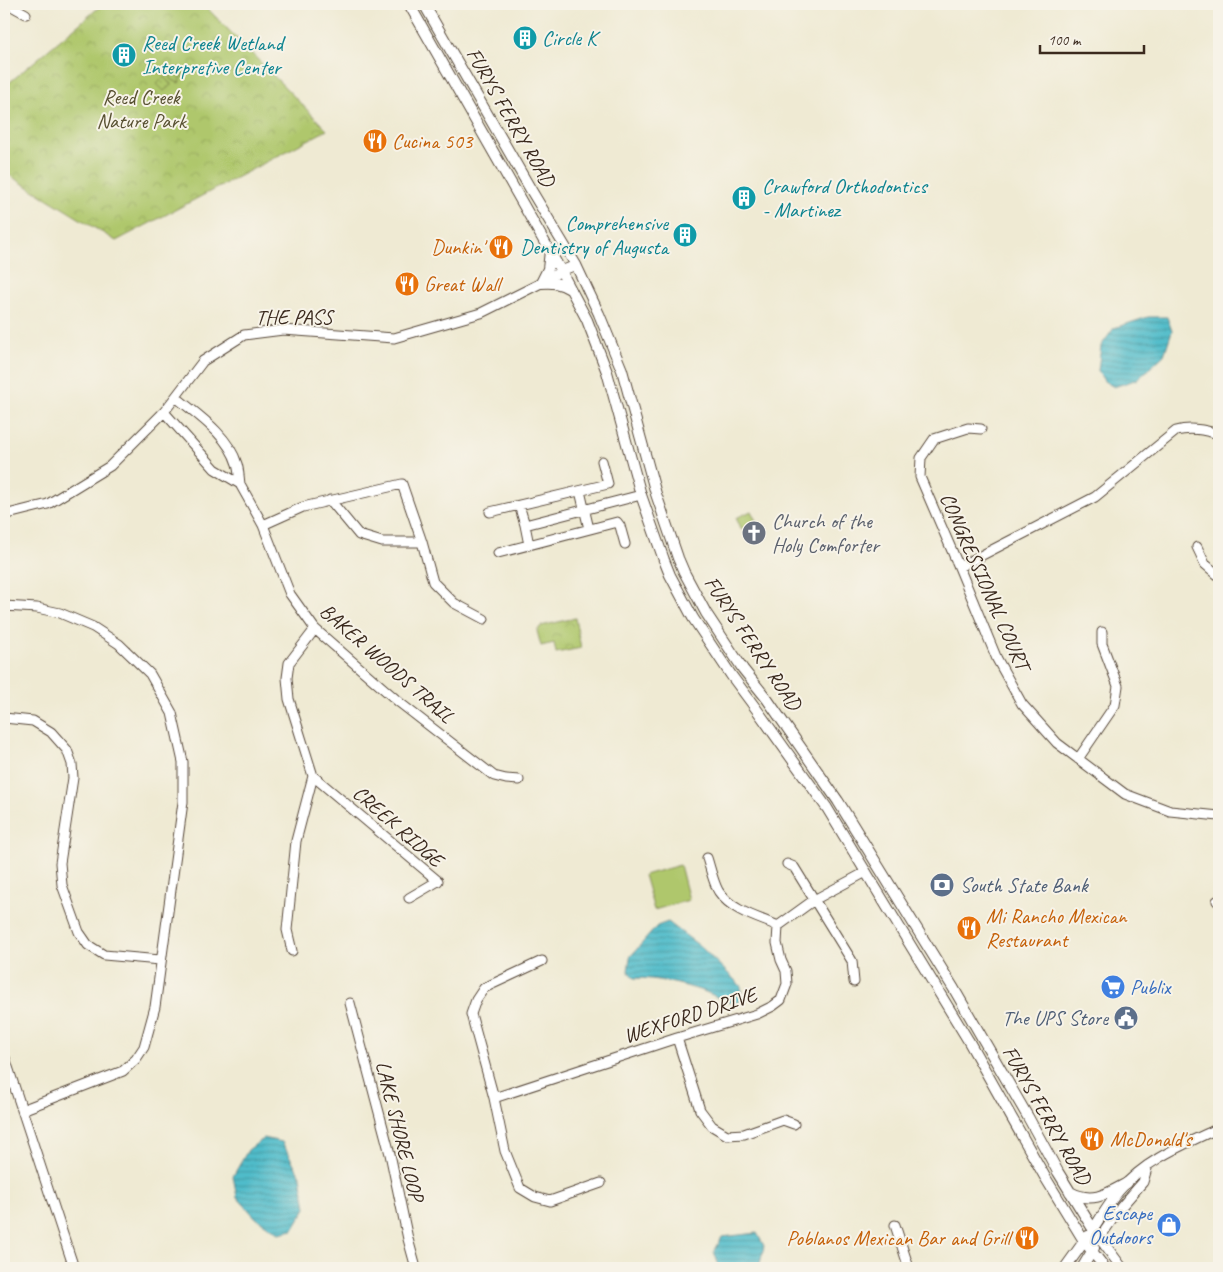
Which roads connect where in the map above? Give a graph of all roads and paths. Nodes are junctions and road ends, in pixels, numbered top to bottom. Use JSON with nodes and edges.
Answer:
{"nodes":[{"id":1,"x":8,"y":4,"type":"edge"},
{"id":2,"x":409,"y":4,"type":"edge"},
{"id":3,"x":424,"y":4,"type":"edge"},
{"id":4,"x":26,"y":14,"type":"dead end"},
{"id":5,"x":457,"y":61,"type":"junction"},
{"id":6,"x":445,"y":68,"type":"junction"},
{"id":7,"x":550,"y":251,"type":"junction"},
{"id":8,"x":576,"y":265,"type":"junction"},
{"id":9,"x":561,"y":271,"type":"junction"},
{"id":10,"x":541,"y":283,"type":"junction"},
{"id":11,"x":570,"y":289,"type":"junction"},
{"id":12,"x":177,"y":398,"type":"junction"},
{"id":13,"x":164,"y":412,"type":"junction"},
{"id":14,"x":981,"y":429,"type":"dead end"},
{"id":15,"x":1219,"y":434,"type":"edge"},
{"id":16,"x":602,"y":461,"type":"dead end"},
{"id":17,"x":240,"y":484,"type":"junction"},
{"id":18,"x":580,"y":490,"type":"junction"},
{"id":19,"x":641,"y":495,"type":"junction"},
{"id":20,"x":330,"y":500,"type":"junction"},
{"id":21,"x":519,"y":505,"type":"junction"},
{"id":22,"x":584,"y":510,"type":"junction"},
{"id":23,"x":490,"y":512,"type":"dead end"},
{"id":24,"x":4,"y":515,"type":"edge"},
{"id":25,"x":263,"y":525,"type":"junction"},
{"id":26,"x":525,"y":525,"type":"junction"},
{"id":27,"x":589,"y":529,"type":"junction"},
{"id":28,"x":422,"y":542,"type":"junction"},
{"id":29,"x":625,"y":544,"type":"dead end"},
{"id":30,"x":528,"y":545,"type":"junction"},
{"id":31,"x":1197,"y":547,"type":"dead end"},
{"id":32,"x":498,"y":553,"type":"dead end"},
{"id":33,"x":959,"y":566,"type":"junction"},
{"id":34,"x":1219,"y":576,"type":"edge"},
{"id":35,"x":4,"y":606,"type":"edge"},
{"id":36,"x":484,"y":619,"type":"dead end"},
{"id":37,"x":315,"y":629,"type":"junction"},
{"id":38,"x":1102,"y":632,"type":"dead end"},
{"id":39,"x":4,"y":718,"type":"edge"},
{"id":40,"x":1078,"y":759,"type":"junction"},
{"id":41,"x":313,"y":776,"type":"junction"},
{"id":42,"x":519,"y":780,"type":"dead end"},
{"id":43,"x":1219,"y":816,"type":"edge"},
{"id":44,"x":707,"y":858,"type":"dead end"},
{"id":45,"x":787,"y":864,"type":"dead end"},
{"id":46,"x":866,"y":872,"type":"junction"},
{"id":47,"x":409,"y":898,"type":"dead end"},
{"id":48,"x":814,"y":900,"type":"junction"},
{"id":49,"x":778,"y":926,"type":"junction"},
{"id":50,"x":292,"y":952,"type":"dead end"},
{"id":51,"x":160,"y":960,"type":"junction"},
{"id":52,"x":542,"y":961,"type":"dead end"},
{"id":53,"x":854,"y":982,"type":"dead end"},
{"id":54,"x":350,"y":1003,"type":"dead end"},
{"id":55,"x":677,"y":1038,"type":"junction"},
{"id":56,"x":4,"y":1055,"type":"edge"},
{"id":57,"x":494,"y":1098,"type":"junction"},
{"id":58,"x":22,"y":1110,"type":"junction"},
{"id":59,"x":794,"y":1124,"type":"dead end"},
{"id":60,"x":1219,"y":1128,"type":"edge"},
{"id":61,"x":1148,"y":1165,"type":"junction"},
{"id":62,"x":600,"y":1183,"type":"dead end"},
{"id":63,"x":1127,"y":1183,"type":"junction"},
{"id":64,"x":1069,"y":1191,"type":"junction"},
{"id":65,"x":895,"y":1226,"type":"dead end"},
{"id":66,"x":1092,"y":1229,"type":"junction"},
{"id":67,"x":1099,"y":1239,"type":"junction"},
{"id":68,"x":1084,"y":1241,"type":"junction"},
{"id":69,"x":1092,"y":1252,"type":"junction"},
{"id":70,"x":74,"y":1268,"type":"edge"},
{"id":71,"x":416,"y":1268,"type":"edge"},
{"id":72,"x":909,"y":1268,"type":"edge"},
{"id":73,"x":1065,"y":1268,"type":"edge"},
{"id":74,"x":1082,"y":1268,"type":"edge"},
{"id":75,"x":1105,"y":1268,"type":"edge"},
{"id":76,"x":1122,"y":1268,"type":"edge"}],
"edges":[{"from":1,"to":4,"type":"street"},
{"from":2,"to":6,"type":"main road","name":"FURYS FERRY ROAD"},
{"from":3,"to":5,"type":"main road","name":"FURYS FERRY ROAD"},
{"from":5,"to":6,"type":"main road"},
{"from":5,"to":8,"type":"main road","name":"FURYS FERRY ROAD"},
{"from":6,"to":7,"type":"main road","name":"FURYS FERRY ROAD"},
{"from":7,"to":9,"type":"main road","name":"FURYS FERRY ROAD"},
{"from":7,"to":10,"type":"main road"},
{"from":8,"to":9,"type":"street","name":"THE PASS"},
{"from":8,"to":64,"type":"main road","name":"FURYS FERRY ROAD"},
{"from":9,"to":10,"type":"street","name":"THE PASS"},
{"from":9,"to":11,"type":"main road","name":"FURYS FERRY ROAD"},
{"from":10,"to":11,"type":"main road"},
{"from":10,"to":12,"type":"street","name":"THE PASS"},
{"from":11,"to":19,"type":"main road","name":"FURYS FERRY ROAD"},
{"from":12,"to":13,"type":"street","name":"THE PASS"},
{"from":12,"to":17,"type":"street","name":"BAKER WOODS TRAIL"},
{"from":13,"to":17,"type":"street","name":"BAKER WOODS TRAIL"},
{"from":13,"to":24,"type":"street","name":"THE PASS"},
{"from":14,"to":33,"type":"street","name":"CONGRESSIONAL COURT"},
{"from":15,"to":33,"type":"street"},
{"from":16,"to":18,"type":"street"},
{"from":17,"to":25,"type":"street","name":"BAKER WOODS TRAIL"},
{"from":18,"to":21,"type":"street"},
{"from":18,"to":22,"type":"street"},
{"from":19,"to":22,"type":"street"},
{"from":19,"to":46,"type":"main road","name":"FURYS FERRY ROAD"},
{"from":20,"to":25,"type":"street"},
{"from":20,"to":28,"type":"street"},
{"from":20,"to":28,"type":"street"},
{"from":21,"to":23,"type":"street"},
{"from":21,"to":26,"type":"street"},
{"from":22,"to":26,"type":"street"},
{"from":22,"to":27,"type":"street"},
{"from":25,"to":37,"type":"street","name":"BAKER WOODS TRAIL"},
{"from":26,"to":30,"type":"street"},
{"from":27,"to":29,"type":"street"},
{"from":27,"to":30,"type":"street"},
{"from":28,"to":36,"type":"street"},
{"from":30,"to":32,"type":"street"},
{"from":31,"to":34,"type":"street"},
{"from":33,"to":40,"type":"street","name":"CONGRESSIONAL COURT"},
{"from":35,"to":51,"type":"street"},
{"from":37,"to":41,"type":"street"},
{"from":37,"to":42,"type":"street","name":"BAKER WOODS TRAIL"},
{"from":38,"to":40,"type":"street"},
{"from":39,"to":51,"type":"street"},
{"from":40,"to":43,"type":"street","name":"CONGRESSIONAL COURT"},
{"from":41,"to":47,"type":"street","name":"CREEK RIDGE"},
{"from":41,"to":50,"type":"street"},
{"from":44,"to":49,"type":"street"},
{"from":45,"to":48,"type":"street"},
{"from":46,"to":48,"type":"street"},
{"from":46,"to":68,"type":"main road","name":"FURYS FERRY ROAD"},
{"from":48,"to":49,"type":"street"},
{"from":48,"to":53,"type":"street"},
{"from":49,"to":55,"type":"street","name":"WEXFORD DRIVE"},
{"from":51,"to":58,"type":"street"},
{"from":52,"to":57,"type":"street"},
{"from":54,"to":71,"type":"street","name":"LAKE SHORE LOOP"},
{"from":55,"to":57,"type":"street","name":"WEXFORD DRIVE"},
{"from":55,"to":59,"type":"street"},
{"from":56,"to":58,"type":"street"},
{"from":57,"to":62,"type":"street"},
{"from":58,"to":70,"type":"street"},
{"from":60,"to":61,"type":"street"},
{"from":61,"to":63,"type":"street"},
{"from":61,"to":67,"type":"street"},
{"from":63,"to":64,"type":"main road"},
{"from":63,"to":66,"type":"street"},
{"from":64,"to":66,"type":"main road","name":"FURYS FERRY ROAD"},
{"from":65,"to":72,"type":"street"},
{"from":66,"to":67,"type":"main road","name":"FURYS FERRY ROAD"},
{"from":66,"to":68,"type":"main road"},
{"from":67,"to":69,"type":"main road"},
{"from":67,"to":76,"type":"main road","name":"FURYS FERRY ROAD"},
{"from":68,"to":69,"type":"main road","name":"FURYS FERRY ROAD"},
{"from":68,"to":73,"type":"main road"},
{"from":69,"to":74,"type":"main road"},
{"from":69,"to":75,"type":"main road","name":"FURYS FERRY ROAD"}]}
